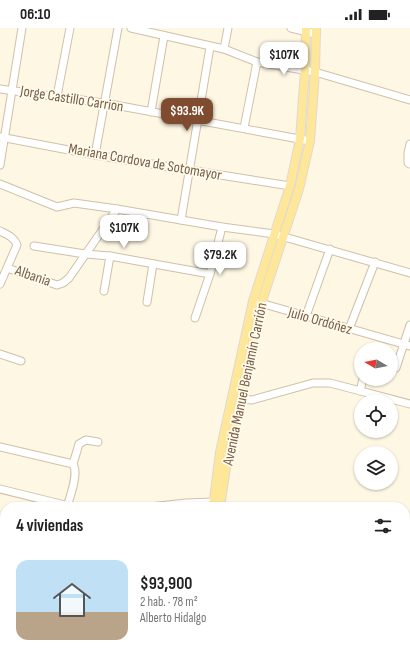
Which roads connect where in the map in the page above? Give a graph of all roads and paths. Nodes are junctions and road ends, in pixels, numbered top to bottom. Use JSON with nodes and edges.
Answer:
{"nodes":[{"id":1,"x":22,"y":28,"type":"edge"},
{"id":2,"x":70,"y":28,"type":"edge"},
{"id":3,"x":118,"y":28,"type":"edge"},
{"id":4,"x":131,"y":28,"type":"edge"},
{"id":5,"x":228,"y":28,"type":"edge"},
{"id":6,"x":291,"y":28,"type":"edge"},
{"id":7,"x":306,"y":30,"type":"edge"},
{"id":8,"x":316,"y":31,"type":"edge"},
{"id":9,"x":164,"y":36,"type":"junction"},
{"id":10,"x":210,"y":47,"type":"junction"},
{"id":11,"x":224,"y":49,"type":"junction"},
{"id":12,"x":257,"y":62,"type":"junction"},
{"id":13,"x":305,"y":70,"type":"junction"},
{"id":14,"x":315,"y":72,"type":"junction"},
{"id":15,"x":0,"y":88,"type":"edge"},
{"id":16,"x":11,"y":90,"type":"junction"},
{"id":17,"x":57,"y":96,"type":"junction"},
{"id":18,"x":410,"y":100,"type":"edge"},
{"id":19,"x":104,"y":103,"type":"junction"},
{"id":20,"x":151,"y":112,"type":"junction"},
{"id":21,"x":199,"y":121,"type":"junction"},
{"id":22,"x":244,"y":128,"type":"junction"},
{"id":23,"x":2,"y":137,"type":"edge"},
{"id":24,"x":300,"y":139,"type":"junction"},
{"id":25,"x":310,"y":141,"type":"junction"},
{"id":26,"x":410,"y":144,"type":"edge"},
{"id":27,"x":95,"y":155,"type":"junction"},
{"id":28,"x":409,"y":163,"type":"edge"},
{"id":29,"x":0,"y":165,"type":"edge"},
{"id":30,"x":189,"y":170,"type":"junction"},
{"id":31,"x":0,"y":184,"type":"edge"},
{"id":32,"x":290,"y":186,"type":"junction"},
{"id":33,"x":117,"y":209,"type":"junction"},
{"id":34,"x":180,"y":220,"type":"junction"},
{"id":35,"x":222,"y":227,"type":"junction"},
{"id":36,"x":0,"y":231,"type":"edge"},
{"id":37,"x":274,"y":234,"type":"junction"},
{"id":38,"x":284,"y":236,"type":"junction"},
{"id":39,"x":34,"y":246,"type":"dead end"},
{"id":40,"x":330,"y":249,"type":"junction"},
{"id":41,"x":85,"y":254,"type":"junction"},
{"id":42,"x":110,"y":256,"type":"junction"},
{"id":43,"x":375,"y":262,"type":"junction"},
{"id":44,"x":153,"y":264,"type":"junction"},
{"id":45,"x":7,"y":268,"type":"junction"},
{"id":46,"x":410,"y":273,"type":"edge"},
{"id":47,"x":210,"y":274,"type":"junction"},
{"id":48,"x":0,"y":284,"type":"edge"},
{"id":49,"x":104,"y":291,"type":"dead end"},
{"id":50,"x":253,"y":301,"type":"junction"},
{"id":51,"x":147,"y":302,"type":"dead end"},
{"id":52,"x":261,"y":304,"type":"junction"},
{"id":53,"x":306,"y":316,"type":"junction"},
{"id":54,"x":195,"y":318,"type":"dead end"},
{"id":55,"x":410,"y":325,"type":"edge"},
{"id":56,"x":349,"y":329,"type":"junction"},
{"id":57,"x":407,"y":345,"type":"edge"},
{"id":58,"x":0,"y":354,"type":"edge"},
{"id":59,"x":21,"y":360,"type":"dead end"},
{"id":60,"x":398,"y":364,"type":"edge"},
{"id":61,"x":361,"y":386,"type":"edge"},
{"id":62,"x":360,"y":391,"type":"junction"},
{"id":63,"x":241,"y":399,"type":"junction"},
{"id":64,"x":410,"y":404,"type":"edge"},
{"id":65,"x":98,"y":442,"type":"dead end"},
{"id":66,"x":0,"y":447,"type":"edge"},
{"id":67,"x":73,"y":464,"type":"junction"},
{"id":68,"x":0,"y":489,"type":"edge"},
{"id":69,"x":53,"y":502,"type":"edge"},
{"id":70,"x":70,"y":502,"type":"edge"},
{"id":71,"x":216,"y":502,"type":"edge"},
{"id":72,"x":217,"y":502,"type":"edge"}],
"edges":[{"from":1,"to":16,"type":"street"},
{"from":2,"to":17,"type":"street"},
{"from":3,"to":19,"type":"street"},
{"from":4,"to":9,"type":"street"},
{"from":5,"to":11,"type":"street"},
{"from":6,"to":7,"type":"street"},
{"from":7,"to":8,"type":"street"},
{"from":7,"to":13,"type":"main road","name":"Avenida Manuel Benjamín Carrión"},
{"from":8,"to":14,"type":"main road","name":"Avenida Manuel Benjamín Carrión"},
{"from":9,"to":10,"type":"street"},
{"from":9,"to":20,"type":"street"},
{"from":10,"to":11,"type":"street"},
{"from":10,"to":21,"type":"street"},
{"from":11,"to":12,"type":"street"},
{"from":12,"to":13,"type":"street"},
{"from":12,"to":22,"type":"street"},
{"from":13,"to":14,"type":"street"},
{"from":13,"to":24,"type":"main road","name":"Avenida Manuel Benjamín Carrión"},
{"from":14,"to":18,"type":"street"},
{"from":14,"to":25,"type":"main road","name":"Avenida Manuel Benjamín Carrión"},
{"from":15,"to":16,"type":"street","name":"Jorge Castillo Carrion"},
{"from":16,"to":17,"type":"street","name":"Jorge Castillo Carrion"},
{"from":16,"to":23,"type":"street"},
{"from":17,"to":19,"type":"street","name":"Jorge Castillo Carrion"},
{"from":19,"to":20,"type":"street","name":"Jorge Castillo Carrion"},
{"from":19,"to":27,"type":"street"},
{"from":20,"to":21,"type":"street","name":"Jorge Castillo Carrion"},
{"from":21,"to":22,"type":"street","name":"Jorge Castillo Carrion"},
{"from":21,"to":30,"type":"street"},
{"from":22,"to":24,"type":"street","name":"Jorge Castillo Carrion"},
{"from":23,"to":27,"type":"street","name":"Mariana Cordova de Sotomayor"},
{"from":23,"to":29,"type":"street"},
{"from":24,"to":25,"type":"street","name":"Jorge Castillo Carrion"},
{"from":24,"to":32,"type":"main road","name":"Avenida Manuel Benjamín Carrión"},
{"from":25,"to":38,"type":"main road","name":"Avenida Manuel Benjamín Carrión"},
{"from":26,"to":28,"type":"street"},
{"from":27,"to":30,"type":"street","name":"Mariana Cordova de Sotomayor"},
{"from":30,"to":32,"type":"street","name":"Mariana Cordova de Sotomayor"},
{"from":30,"to":34,"type":"street"},
{"from":31,"to":33,"type":"street"},
{"from":32,"to":37,"type":"main road","name":"Avenida Manuel Benjamín Carrión"},
{"from":33,"to":34,"type":"street"},
{"from":33,"to":41,"type":"street","name":"Albania"},
{"from":34,"to":35,"type":"street"},
{"from":35,"to":37,"type":"street"},
{"from":35,"to":47,"type":"street"},
{"from":36,"to":45,"type":"street","name":"Albania"},
{"from":37,"to":38,"type":"street"},
{"from":37,"to":50,"type":"main road","name":"Avenida Manuel Benjamín Carrión"},
{"from":38,"to":40,"type":"street"},
{"from":38,"to":52,"type":"main road","name":"Avenida Manuel Benjamín Carrión"},
{"from":39,"to":41,"type":"street"},
{"from":40,"to":43,"type":"street"},
{"from":40,"to":53,"type":"street"},
{"from":41,"to":42,"type":"street"},
{"from":41,"to":45,"type":"street","name":"Albania"},
{"from":42,"to":44,"type":"street"},
{"from":42,"to":49,"type":"street"},
{"from":43,"to":46,"type":"street"},
{"from":43,"to":56,"type":"street"},
{"from":44,"to":47,"type":"street"},
{"from":44,"to":51,"type":"street"},
{"from":45,"to":48,"type":"street","name":"Albania"},
{"from":47,"to":54,"type":"street"},
{"from":50,"to":52,"type":"street","name":"Julio Ordóñez"},
{"from":50,"to":71,"type":"main road","name":"Avenida Manuel Benjamín Carrión"},
{"from":52,"to":53,"type":"street","name":"Julio Ordóñez"},
{"from":52,"to":63,"type":"main road","name":"Avenida Manuel Benjamín Carrión"},
{"from":53,"to":56,"type":"street","name":"Julio Ordóñez"},
{"from":55,"to":57,"type":"street"},
{"from":56,"to":57,"type":"street","name":"Julio Ordóñez"},
{"from":57,"to":60,"type":"street"},
{"from":58,"to":59,"type":"street"},
{"from":61,"to":62,"type":"street"},
{"from":62,"to":63,"type":"street"},
{"from":62,"to":64,"type":"street"},
{"from":63,"to":72,"type":"main road","name":"Avenida Manuel Benjamín Carrión"},
{"from":65,"to":67,"type":"street"},
{"from":66,"to":67,"type":"street"},
{"from":67,"to":70,"type":"street"},
{"from":68,"to":69,"type":"street"}]}
